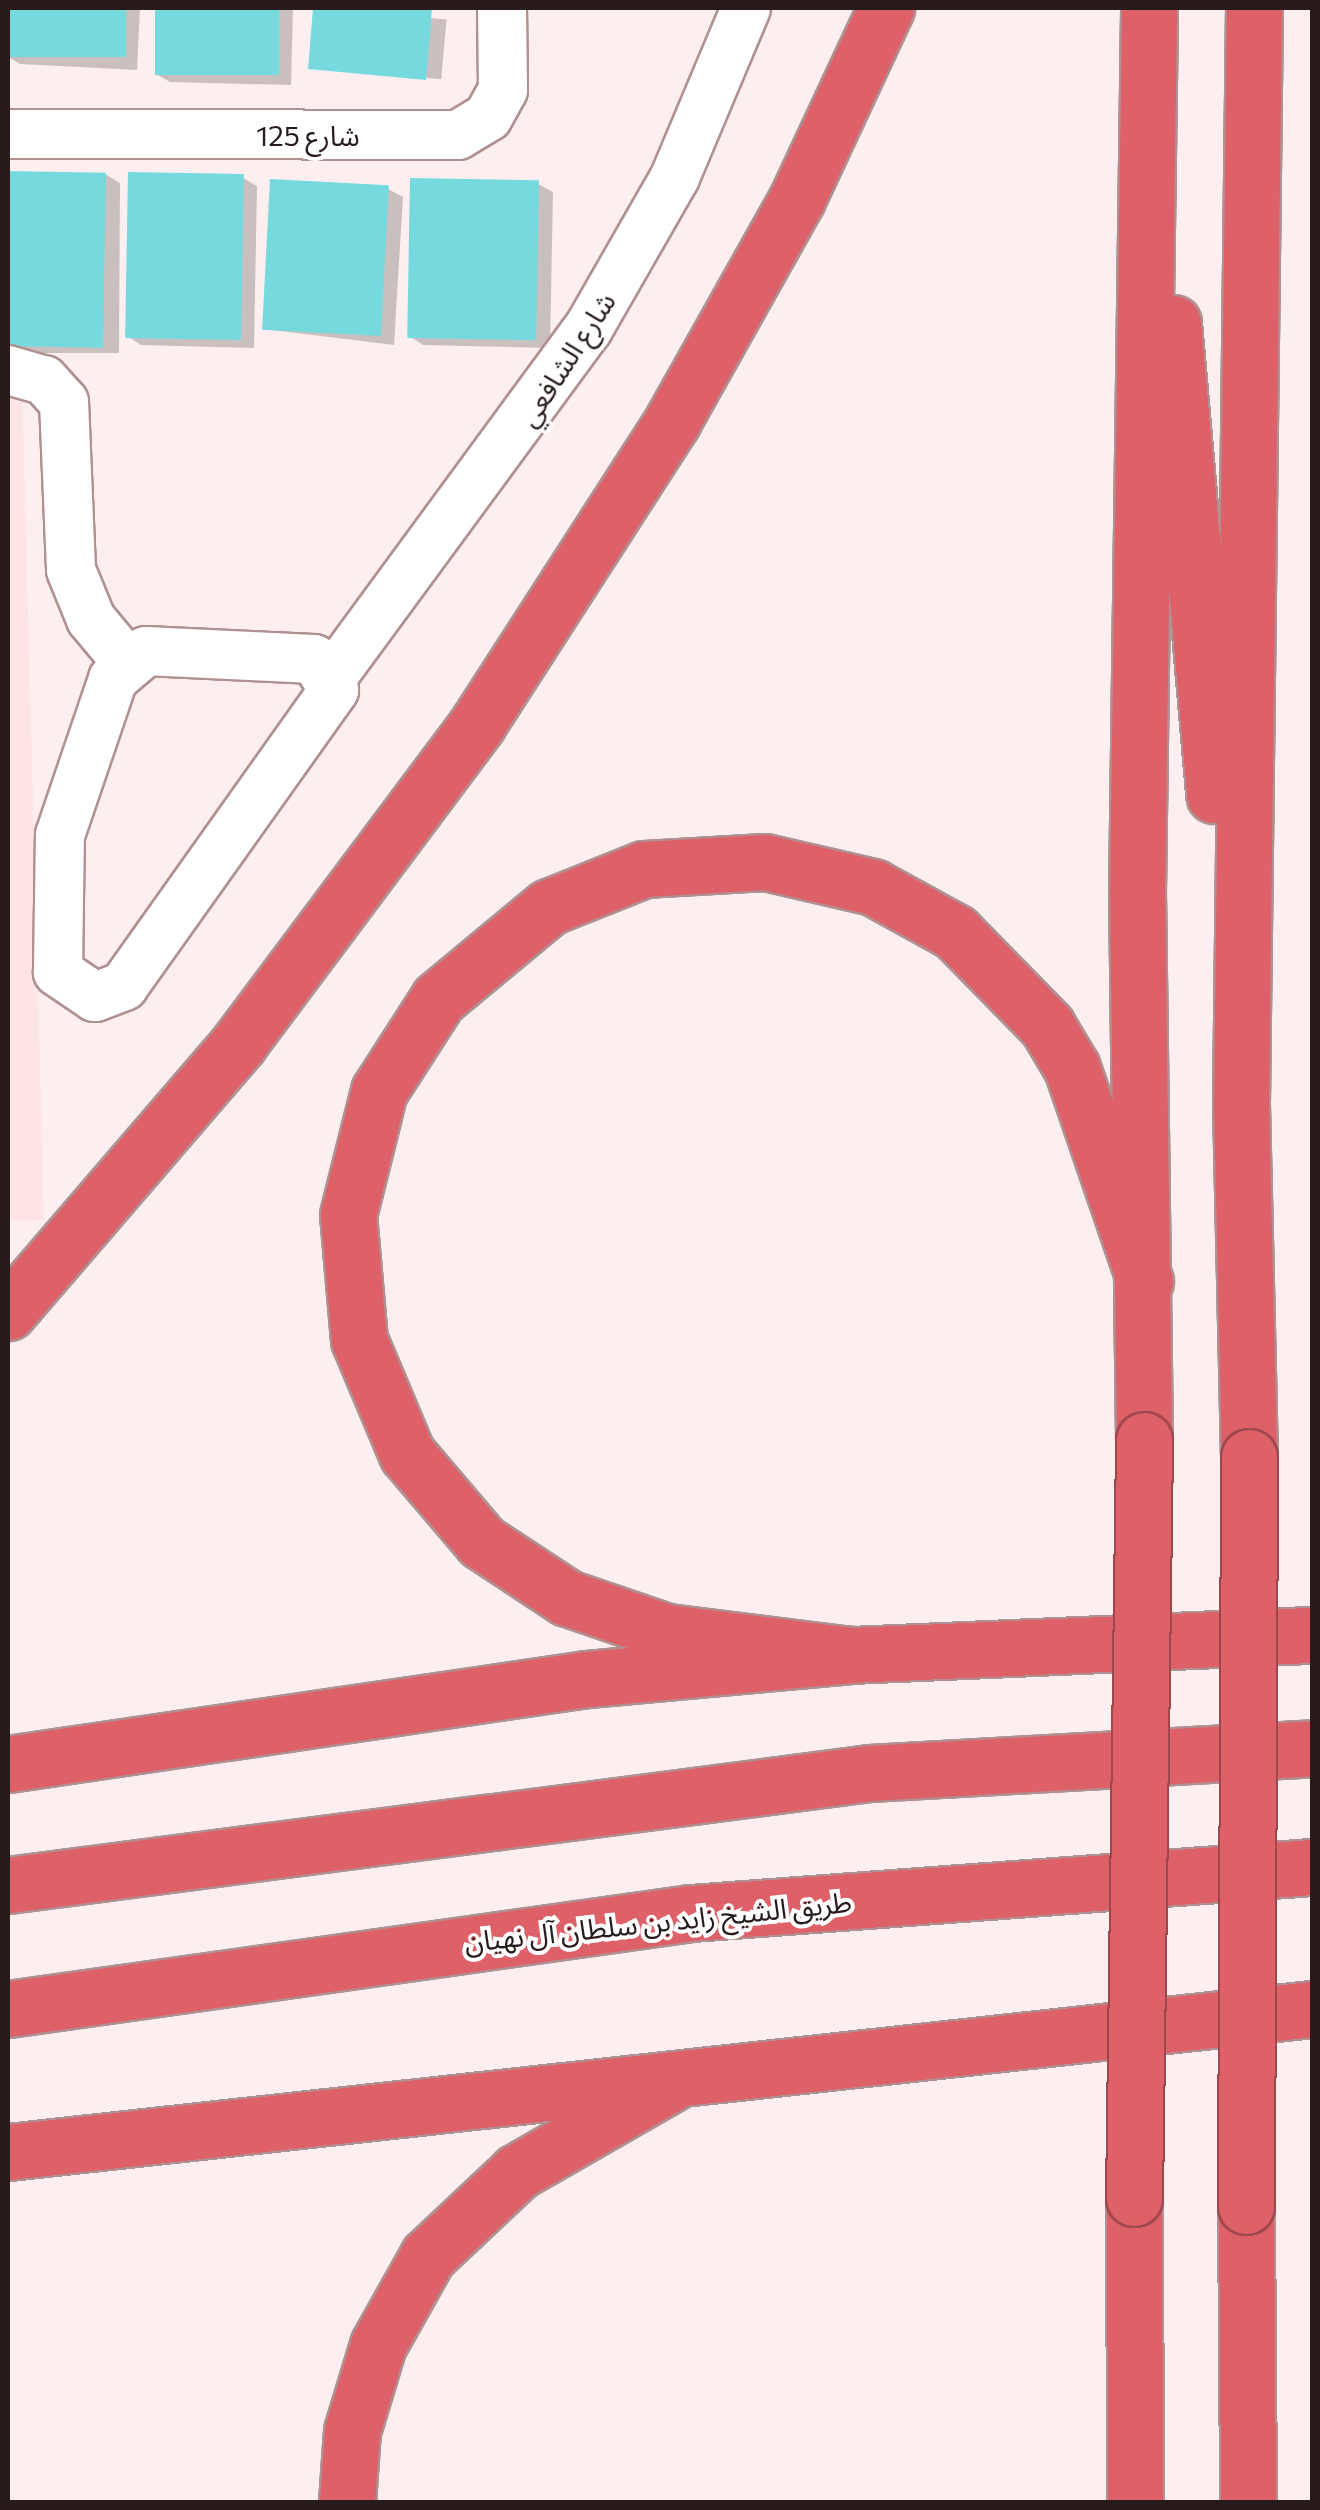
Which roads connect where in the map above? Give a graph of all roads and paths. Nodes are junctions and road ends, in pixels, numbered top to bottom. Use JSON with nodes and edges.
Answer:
{"nodes":[{"id":1,"x":502,"y":8,"type":"edge"},
{"id":2,"x":746,"y":8,"type":"edge"},
{"id":3,"x":886,"y":8,"type":"edge"},
{"id":4,"x":1254,"y":8,"type":"edge"},
{"id":5,"x":1149,"y":31,"type":"edge"},
{"id":6,"x":8,"y":134,"type":"edge"},
{"id":7,"x":8,"y":370,"type":"edge"},
{"id":8,"x":125,"y":660,"type":"junction"},
{"id":9,"x":332,"y":677,"type":"junction"},
{"id":10,"x":1241,"y":1102,"type":"junction"},
{"id":11,"x":1145,"y":1281,"type":"junction"},
{"id":12,"x":8,"y":1312,"type":"edge"},
{"id":13,"x":1312,"y":1634,"type":"edge"},
{"id":14,"x":851,"y":1656,"type":"junction"},
{"id":15,"x":1312,"y":1748,"type":"edge"},
{"id":16,"x":8,"y":1764,"type":"edge"},
{"id":17,"x":1312,"y":1868,"type":"edge"},
{"id":18,"x":8,"y":1885,"type":"edge"},
{"id":19,"x":8,"y":2008,"type":"edge"},
{"id":20,"x":1312,"y":2010,"type":"edge"},
{"id":21,"x":694,"y":2071,"type":"junction"},
{"id":22,"x":8,"y":2152,"type":"edge"},
{"id":23,"x":1138,"y":2416,"type":"junction"},
{"id":24,"x":347,"y":2502,"type":"edge"},
{"id":25,"x":1117,"y":2502,"type":"edge"},
{"id":26,"x":1136,"y":2502,"type":"edge"},
{"id":27,"x":1248,"y":2502,"type":"edge"}],
"edges":[{"from":1,"to":6,"type":"street","name":"شارع 125"},
{"from":2,"to":9,"type":"street","name":"شارع الشافعي"},
{"from":3,"to":12,"type":"highway"},
{"from":4,"to":10,"type":"highway"},
{"from":5,"to":10,"type":"highway"},
{"from":5,"to":11,"type":"highway"},
{"from":7,"to":8,"type":"street"},
{"from":8,"to":9,"type":"street"},
{"from":8,"to":9,"type":"street","name":"شارع الشافعي"},
{"from":10,"to":27,"type":"highway","bridge":true},
{"from":11,"to":14,"type":"highway"},
{"from":11,"to":23,"type":"highway","bridge":true},
{"from":13,"to":14,"type":"highway"},
{"from":14,"to":16,"type":"highway"},
{"from":15,"to":18,"type":"highway"},
{"from":17,"to":19,"type":"highway","name":"طريق الشيخ زايد بن سلطان آل نهيان"},
{"from":20,"to":21,"type":"highway"},
{"from":21,"to":22,"type":"highway"},
{"from":21,"to":24,"type":"highway"},
{"from":23,"to":25,"type":"highway"},
{"from":23,"to":26,"type":"highway"}]}
